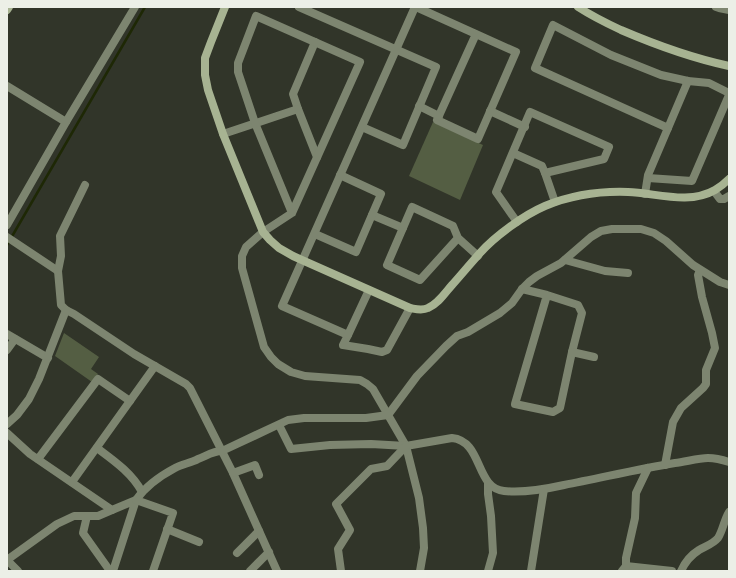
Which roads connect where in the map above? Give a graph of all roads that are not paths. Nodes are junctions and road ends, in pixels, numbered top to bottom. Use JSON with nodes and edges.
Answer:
{"nodes":[{"id":1,"x":9,"y":7,"type":"edge"},
{"id":2,"x":135,"y":7,"type":"edge"},
{"id":3,"x":225,"y":7,"type":"edge"},
{"id":4,"x":299,"y":7,"type":"edge"},
{"id":5,"x":416,"y":7,"type":"edge"},
{"id":6,"x":578,"y":7,"type":"edge"},
{"id":7,"x":716,"y":7,"type":"edge"},
{"id":8,"x":7,"y":10,"type":"edge"},
{"id":9,"x":729,"y":10,"type":"edge"},
{"id":10,"x":476,"y":34,"type":"junction"},
{"id":11,"x":314,"y":42,"type":"junction"},
{"id":12,"x":396,"y":49,"type":"junction"},
{"id":13,"x":729,"y":66,"type":"edge"},
{"id":14,"x":688,"y":80,"type":"junction"},
{"id":15,"x":7,"y":86,"type":"edge"},
{"id":16,"x":729,"y":94,"type":"edge"},
{"id":17,"x":419,"y":106,"type":"junction"},
{"id":18,"x":298,"y":109,"type":"junction"},
{"id":19,"x":490,"y":111,"type":"junction"},
{"id":20,"x":439,"y":116,"type":"junction"},
{"id":21,"x":66,"y":122,"type":"junction"},
{"id":22,"x":255,"y":123,"type":"junction"},
{"id":23,"x":362,"y":127,"type":"junction"},
{"id":24,"x":525,"y":127,"type":"junction"},
{"id":25,"x":668,"y":128,"type":"junction"},
{"id":26,"x":223,"y":134,"type":"junction"},
{"id":27,"x":513,"y":153,"type":"junction"},
{"id":28,"x":317,"y":157,"type":"junction"},
{"id":29,"x":545,"y":172,"type":"junction"},
{"id":30,"x":340,"y":175,"type":"junction"},
{"id":31,"x":648,"y":178,"type":"junction"},
{"id":32,"x":729,"y":179,"type":"edge"},
{"id":33,"x":85,"y":185,"type":"dead end"},
{"id":34,"x":714,"y":191,"type":"junction"},
{"id":35,"x":645,"y":194,"type":"junction"},
{"id":36,"x":729,"y":196,"type":"edge"},
{"id":37,"x":555,"y":202,"type":"junction"},
{"id":38,"x":292,"y":213,"type":"junction"},
{"id":39,"x":372,"y":214,"type":"junction"},
{"id":40,"x":517,"y":222,"type":"junction"},
{"id":41,"x":7,"y":225,"type":"edge"},
{"id":42,"x":403,"y":228,"type":"junction"},
{"id":43,"x":263,"y":232,"type":"junction"},
{"id":44,"x":315,"y":234,"type":"junction"},
{"id":45,"x":7,"y":237,"type":"edge"},
{"id":46,"x":458,"y":238,"type":"junction"},
{"id":47,"x":478,"y":256,"type":"junction"},
{"id":48,"x":565,"y":260,"type":"junction"},
{"id":49,"x":303,"y":261,"type":"junction"},
{"id":50,"x":700,"y":270,"type":"junction"},
{"id":51,"x":58,"y":271,"type":"junction"},
{"id":52,"x":628,"y":273,"type":"dead end"},
{"id":53,"x":729,"y":285,"type":"edge"},
{"id":54,"x":522,"y":288,"type":"junction"},
{"id":55,"x":369,"y":290,"type":"junction"},
{"id":56,"x":547,"y":295,"type":"junction"},
{"id":57,"x":410,"y":308,"type":"junction"},
{"id":58,"x":66,"y":310,"type":"junction"},
{"id":59,"x":348,"y":335,"type":"junction"},
{"id":60,"x":11,"y":337,"type":"edge"},
{"id":61,"x":7,"y":350,"type":"edge"},
{"id":62,"x":572,"y":352,"type":"junction"},
{"id":63,"x":594,"y":357,"type":"dead end"},
{"id":64,"x":48,"y":358,"type":"junction"},
{"id":65,"x":155,"y":366,"type":"junction"},
{"id":66,"x":130,"y":401,"type":"junction"},
{"id":67,"x":388,"y":415,"type":"junction"},
{"id":68,"x":7,"y":424,"type":"edge"},
{"id":69,"x":279,"y":425,"type":"junction"},
{"id":70,"x":7,"y":433,"type":"edge"},
{"id":71,"x":406,"y":446,"type":"junction"},
{"id":72,"x":97,"y":448,"type":"junction"},
{"id":73,"x":222,"y":451,"type":"junction"},
{"id":74,"x":38,"y":459,"type":"junction"},
{"id":75,"x":729,"y":462,"type":"edge"},
{"id":76,"x":665,"y":465,"type":"junction"},
{"id":77,"x":648,"y":468,"type":"junction"},
{"id":78,"x":233,"y":474,"type":"junction"},
{"id":79,"x":259,"y":475,"type":"dead end"},
{"id":80,"x":72,"y":482,"type":"junction"},
{"id":81,"x":488,"y":483,"type":"junction"},
{"id":82,"x":544,"y":489,"type":"junction"},
{"id":83,"x":142,"y":492,"type":"junction"},
{"id":84,"x":136,"y":500,"type":"junction"},
{"id":85,"x":112,"y":510,"type":"junction"},
{"id":86,"x":729,"y":512,"type":"edge"},
{"id":87,"x":87,"y":516,"type":"junction"},
{"id":88,"x":167,"y":529,"type":"junction"},
{"id":89,"x":259,"y":531,"type":"junction"},
{"id":90,"x":199,"y":542,"type":"dead end"},
{"id":91,"x":269,"y":552,"type":"junction"},
{"id":92,"x":237,"y":553,"type":"dead end"},
{"id":93,"x":7,"y":560,"type":"edge"},
{"id":94,"x":624,"y":568,"type":"edge"},
{"id":95,"x":18,"y":571,"type":"edge"},
{"id":96,"x":110,"y":571,"type":"edge"},
{"id":97,"x":113,"y":571,"type":"edge"},
{"id":98,"x":153,"y":571,"type":"edge"},
{"id":99,"x":250,"y":571,"type":"edge"},
{"id":100,"x":277,"y":571,"type":"edge"},
{"id":101,"x":341,"y":571,"type":"edge"},
{"id":102,"x":420,"y":571,"type":"edge"},
{"id":103,"x":488,"y":571,"type":"edge"},
{"id":104,"x":531,"y":571,"type":"edge"},
{"id":105,"x":672,"y":571,"type":"edge"},
{"id":106,"x":681,"y":571,"type":"edge"}],
"edges":[{"from":1,"to":8,"type":"street"},
{"from":2,"to":21,"type":"street"},
{"from":3,"to":26,"type":"street"},
{"from":4,"to":12,"type":"street"},
{"from":5,"to":10,"type":"street"},
{"from":5,"to":12,"type":"street"},
{"from":6,"to":13,"type":"street"},
{"from":7,"to":9,"type":"street"},
{"from":10,"to":19,"type":"street"},
{"from":10,"to":20,"type":"street"},
{"from":11,"to":18,"type":"street"},
{"from":11,"to":22,"type":"street"},
{"from":11,"to":28,"type":"street"},
{"from":12,"to":17,"type":"street"},
{"from":12,"to":23,"type":"street"},
{"from":14,"to":16,"type":"street"},
{"from":14,"to":25,"type":"street"},
{"from":14,"to":25,"type":"street"},
{"from":15,"to":21,"type":"street"},
{"from":16,"to":31,"type":"street"},
{"from":17,"to":20,"type":"street"},
{"from":17,"to":23,"type":"street"},
{"from":18,"to":22,"type":"street"},
{"from":18,"to":28,"type":"street"},
{"from":19,"to":20,"type":"street"},
{"from":19,"to":24,"type":"street"},
{"from":21,"to":41,"type":"street"},
{"from":22,"to":26,"type":"street"},
{"from":22,"to":38,"type":"street"},
{"from":23,"to":30,"type":"street"},
{"from":24,"to":27,"type":"street"},
{"from":24,"to":29,"type":"street"},
{"from":25,"to":31,"type":"street"},
{"from":26,"to":43,"type":"street"},
{"from":27,"to":29,"type":"street"},
{"from":27,"to":40,"type":"street"},
{"from":28,"to":38,"type":"street"},
{"from":29,"to":37,"type":"street"},
{"from":30,"to":39,"type":"street"},
{"from":30,"to":44,"type":"street"},
{"from":31,"to":35,"type":"street"},
{"from":32,"to":34,"type":"street"},
{"from":33,"to":51,"type":"street"},
{"from":34,"to":35,"type":"street"},
{"from":34,"to":36,"type":"street"},
{"from":35,"to":37,"type":"street"},
{"from":37,"to":40,"type":"street"},
{"from":38,"to":43,"type":"street"},
{"from":39,"to":42,"type":"street"},
{"from":39,"to":44,"type":"street"},
{"from":40,"to":47,"type":"street"},
{"from":42,"to":46,"type":"street"},
{"from":42,"to":46,"type":"street"},
{"from":43,"to":49,"type":"street"},
{"from":43,"to":67,"type":"street"},
{"from":44,"to":49,"type":"street"},
{"from":45,"to":51,"type":"street"},
{"from":46,"to":47,"type":"street"},
{"from":47,"to":57,"type":"street"},
{"from":48,"to":50,"type":"street"},
{"from":48,"to":52,"type":"street"},
{"from":48,"to":54,"type":"street"},
{"from":49,"to":55,"type":"street"},
{"from":49,"to":59,"type":"street"},
{"from":50,"to":53,"type":"street"},
{"from":50,"to":76,"type":"street"},
{"from":51,"to":58,"type":"street"},
{"from":54,"to":56,"type":"street"},
{"from":54,"to":67,"type":"street"},
{"from":55,"to":57,"type":"street"},
{"from":55,"to":59,"type":"street"},
{"from":56,"to":62,"type":"street"},
{"from":56,"to":62,"type":"street"},
{"from":57,"to":59,"type":"street"},
{"from":58,"to":64,"type":"street"},
{"from":58,"to":65,"type":"street"},
{"from":60,"to":61,"type":"street"},
{"from":60,"to":64,"type":"street"},
{"from":62,"to":63,"type":"street"},
{"from":64,"to":68,"type":"street"},
{"from":65,"to":66,"type":"street"},
{"from":65,"to":73,"type":"street"},
{"from":66,"to":72,"type":"street"},
{"from":66,"to":74,"type":"street"},
{"from":67,"to":69,"type":"street"},
{"from":67,"to":71,"type":"street"},
{"from":69,"to":71,"type":"street"},
{"from":69,"to":73,"type":"street"},
{"from":70,"to":74,"type":"street"},
{"from":71,"to":81,"type":"street"},
{"from":71,"to":101,"type":"street"},
{"from":71,"to":102,"type":"street"},
{"from":72,"to":80,"type":"street"},
{"from":72,"to":83,"type":"street"},
{"from":73,"to":78,"type":"street"},
{"from":73,"to":83,"type":"street"},
{"from":74,"to":80,"type":"street"},
{"from":75,"to":76,"type":"street"},
{"from":76,"to":77,"type":"street"},
{"from":77,"to":82,"type":"street"},
{"from":77,"to":94,"type":"street"},
{"from":78,"to":79,"type":"street"},
{"from":78,"to":89,"type":"street"},
{"from":80,"to":85,"type":"street"},
{"from":81,"to":82,"type":"street"},
{"from":81,"to":103,"type":"street"},
{"from":82,"to":104,"type":"street"},
{"from":83,"to":84,"type":"street"},
{"from":84,"to":85,"type":"street"},
{"from":84,"to":88,"type":"street"},
{"from":84,"to":97,"type":"street"},
{"from":85,"to":87,"type":"street"},
{"from":86,"to":106,"type":"street"},
{"from":87,"to":93,"type":"street"},
{"from":87,"to":96,"type":"street"},
{"from":88,"to":90,"type":"street"},
{"from":88,"to":98,"type":"street"},
{"from":89,"to":91,"type":"street"},
{"from":89,"to":92,"type":"street"},
{"from":91,"to":99,"type":"street"},
{"from":91,"to":100,"type":"street"},
{"from":93,"to":95,"type":"street"},
{"from":94,"to":105,"type":"street"}]}
